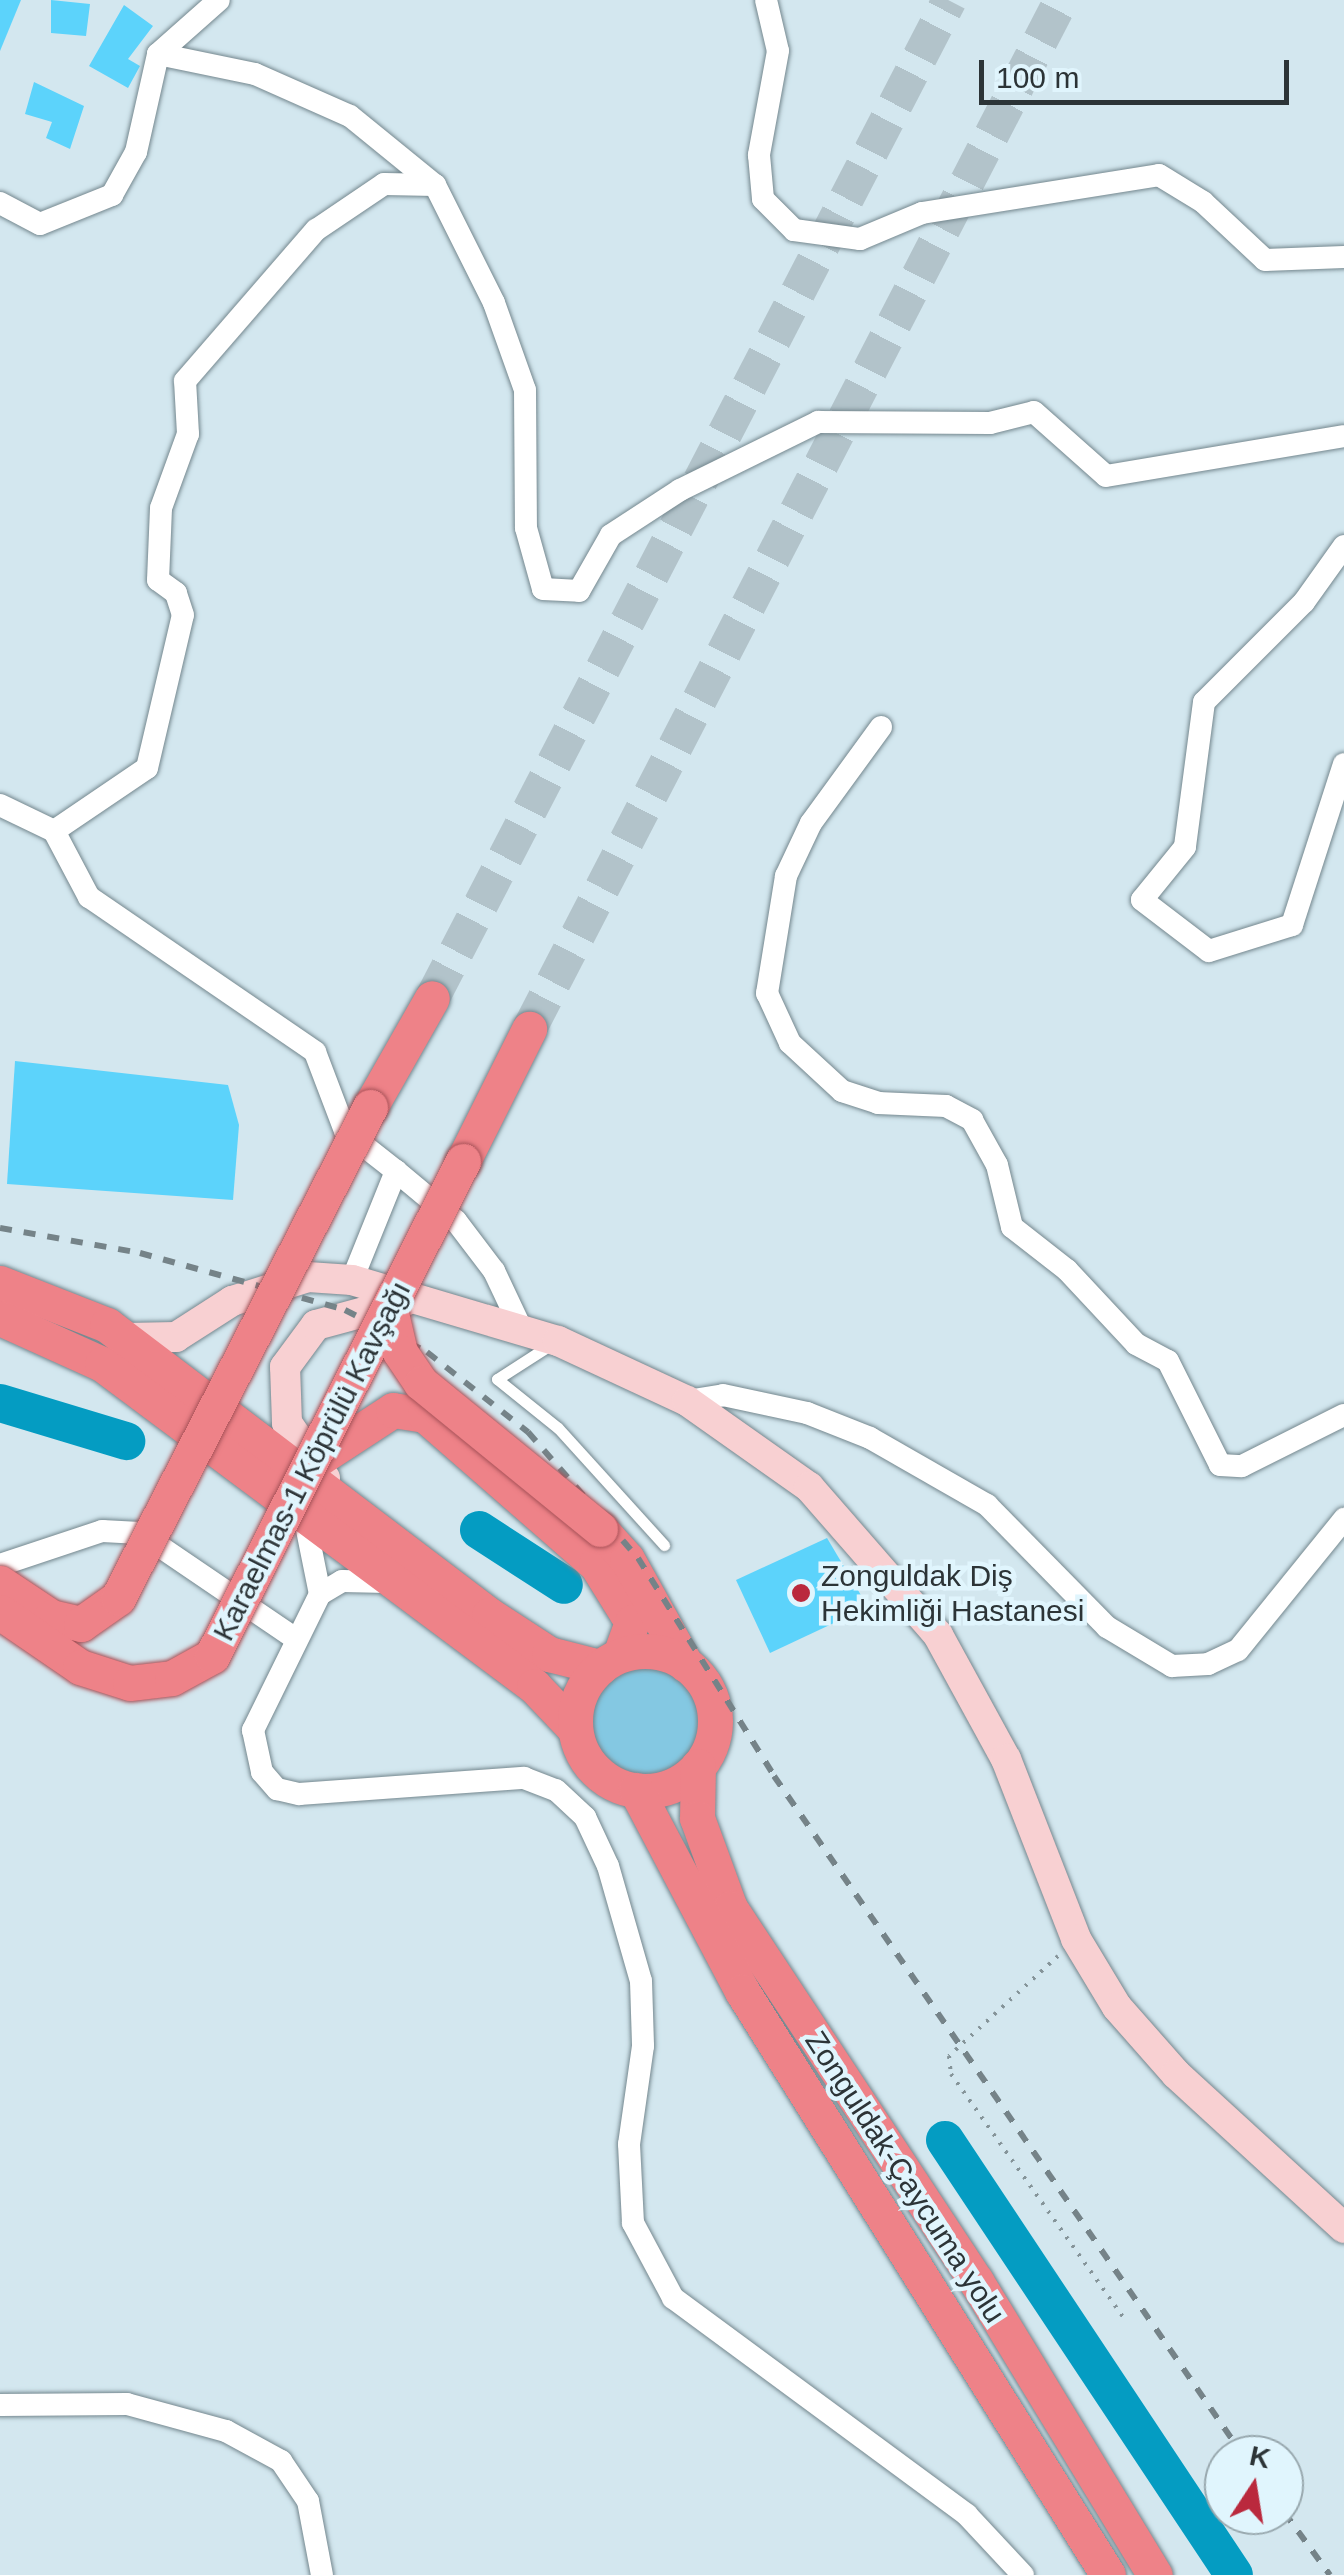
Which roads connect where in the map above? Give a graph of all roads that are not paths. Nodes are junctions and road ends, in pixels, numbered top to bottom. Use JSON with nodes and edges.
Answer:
{"nodes":[{"id":1,"x":219,"y":0,"type":"edge"},
{"id":2,"x":766,"y":0,"type":"edge"},
{"id":3,"x":158,"y":54,"type":"junction"},
{"id":4,"x":435,"y":185,"type":"junction"},
{"id":5,"x":0,"y":203,"type":"edge"},
{"id":6,"x":1344,"y":257,"type":"edge"},
{"id":7,"x":1344,"y":436,"type":"edge"},
{"id":8,"x":1344,"y":546,"type":"edge"},
{"id":9,"x":881,"y":726,"type":"dead end"},
{"id":10,"x":1344,"y":764,"type":"edge"},
{"id":11,"x":0,"y":805,"type":"edge"},
{"id":12,"x":54,"y":832,"type":"junction"},
{"id":13,"x":432,"y":998,"type":"tunnel mouth"},
{"id":14,"x":529,"y":1029,"type":"tunnel mouth"},
{"id":15,"x":396,"y":1171,"type":"junction"},
{"id":16,"x":352,"y":1280,"type":"junction"},
{"id":17,"x":0,"y":1283,"type":"edge"},
{"id":18,"x":430,"y":1297,"type":"junction"},
{"id":19,"x":390,"y":1309,"type":"junction"},
{"id":20,"x":0,"y":1318,"type":"edge"},
{"id":21,"x":520,"y":1326,"type":"junction"},
{"id":22,"x":0,"y":1336,"type":"edge"},
{"id":23,"x":126,"y":1338,"type":"junction"},
{"id":24,"x":558,"y":1340,"type":"junction"},
{"id":25,"x":68,"y":1345,"type":"junction"},
{"id":26,"x":687,"y":1401,"type":"junction"},
{"id":27,"x":1344,"y":1415,"type":"edge"},
{"id":28,"x":314,"y":1461,"type":"junction"},
{"id":29,"x":349,"y":1508,"type":"junction"},
{"id":30,"x":303,"y":1514,"type":"junction"},
{"id":31,"x":1344,"y":1519,"type":"edge"},
{"id":32,"x":664,"y":1545,"type":"dead end"},
{"id":33,"x":598,"y":1546,"type":"junction"},
{"id":34,"x":0,"y":1565,"type":"edge"},
{"id":35,"x":0,"y":1582,"type":"edge"},
{"id":36,"x":395,"y":1582,"type":"junction"},
{"id":37,"x":320,"y":1594,"type":"junction"},
{"id":38,"x":0,"y":1612,"type":"edge"},
{"id":39,"x":296,"y":1639,"type":"junction"},
{"id":40,"x":610,"y":1661,"type":"junction"},
{"id":41,"x":686,"y":1665,"type":"junction"},
{"id":42,"x":575,"y":1729,"type":"junction"},
{"id":43,"x":698,"y":1766,"type":"junction"},
{"id":44,"x":636,"y":1790,"type":"junction"},
{"id":45,"x":1344,"y":2228,"type":"edge"},
{"id":46,"x":0,"y":2405,"type":"edge"},
{"id":47,"x":322,"y":2575,"type":"edge"},
{"id":48,"x":1022,"y":2575,"type":"edge"},
{"id":49,"x":1108,"y":2575,"type":"edge"},
{"id":50,"x":1155,"y":2575,"type":"edge"}],
"edges":[{"from":1,"to":3,"type":"street"},
{"from":2,"to":6,"type":"street"},
{"from":3,"to":4,"type":"street"},
{"from":3,"to":5,"type":"street"},
{"from":4,"to":7,"type":"street"},
{"from":4,"to":12,"type":"street"},
{"from":8,"to":10,"type":"street"},
{"from":9,"to":27,"type":"street"},
{"from":11,"to":12,"type":"street"},
{"from":12,"to":15,"type":"street"},
{"from":13,"to":35,"type":"highway","bridge":true},
{"from":14,"to":19,"type":"highway","name":"Karaelmas-1 Köprülü Kavşağı","bridge":true},
{"from":15,"to":16,"type":"street"},
{"from":15,"to":21,"type":"street"},
{"from":16,"to":18,"type":"main road"},
{"from":16,"to":23,"type":"main road"},
{"from":17,"to":23,"type":"highway"},
{"from":18,"to":21,"type":"main road"},
{"from":18,"to":29,"type":"main road"},
{"from":19,"to":28,"type":"highway","name":"Karaelmas-1 Köprülü Kavşağı","bridge":true},
{"from":19,"to":33,"type":"highway","bridge":true},
{"from":20,"to":25,"type":"highway"},
{"from":21,"to":24,"type":"main road"},
{"from":22,"to":25,"type":"highway"},
{"from":23,"to":29,"type":"highway"},
{"from":24,"to":26,"type":"main road"},
{"from":24,"to":32,"type":"lane"},
{"from":25,"to":30,"type":"highway"},
{"from":26,"to":31,"type":"street"},
{"from":26,"to":45,"type":"main road"},
{"from":28,"to":33,"type":"highway"},
{"from":28,"to":38,"type":"highway","name":"Karaelmas-1 Köprülü Kavşağı","bridge":true},
{"from":29,"to":40,"type":"highway"},
{"from":30,"to":36,"type":"highway"},
{"from":30,"to":37,"type":"street"},
{"from":33,"to":40,"type":"highway"},
{"from":33,"to":41,"type":"highway"},
{"from":34,"to":39,"type":"street"},
{"from":36,"to":37,"type":"street"},
{"from":36,"to":42,"type":"highway"},
{"from":37,"to":39,"type":"street"},
{"from":39,"to":48,"type":"street"},
{"from":40,"to":41,"type":"highway"},
{"from":40,"to":42,"type":"highway"},
{"from":41,"to":43,"type":"highway"},
{"from":42,"to":44,"type":"highway"},
{"from":43,"to":44,"type":"highway"},
{"from":43,"to":50,"type":"highway","name":"Zonguldak-Çaycuma yolu"},
{"from":44,"to":49,"type":"highway"},
{"from":46,"to":47,"type":"street"}]}
